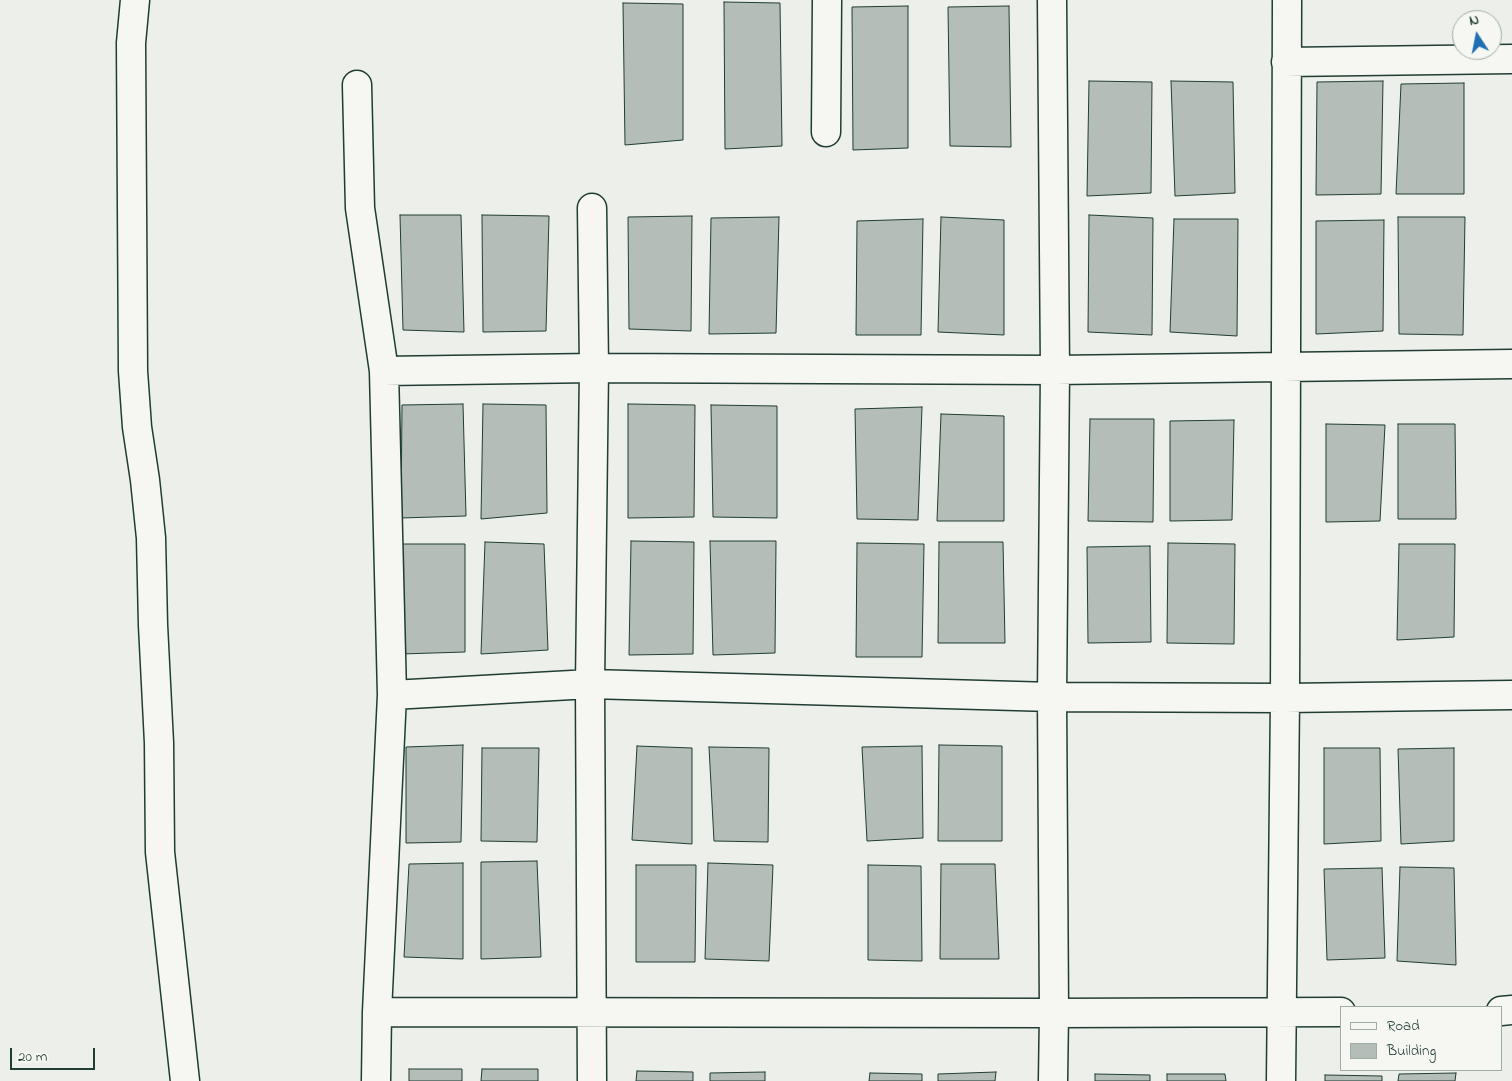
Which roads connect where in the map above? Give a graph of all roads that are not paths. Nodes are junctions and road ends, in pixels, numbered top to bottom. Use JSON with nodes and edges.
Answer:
{"nodes":[{"id":1,"x":135,"y":0,"type":"edge"},
{"id":2,"x":827,"y":0,"type":"edge"},
{"id":3,"x":1052,"y":0,"type":"edge"},
{"id":4,"x":1287,"y":0,"type":"edge"},
{"id":5,"x":1512,"y":59,"type":"edge"},
{"id":6,"x":1286,"y":62,"type":"junction"},
{"id":7,"x":357,"y":85,"type":"dead end"},
{"id":8,"x":826,"y":132,"type":"dead end"},
{"id":9,"x":592,"y":208,"type":"dead end"},
{"id":10,"x":1512,"y":364,"type":"edge"},
{"id":11,"x":1285,"y":366,"type":"junction"},
{"id":12,"x":594,"y":368,"type":"junction"},
{"id":13,"x":1055,"y":370,"type":"junction"},
{"id":14,"x":384,"y":371,"type":"junction"},
{"id":15,"x":590,"y":684,"type":"junction"},
{"id":16,"x":392,"y":695,"type":"junction"},
{"id":17,"x":1512,"y":695,"type":"edge"},
{"id":18,"x":1052,"y":697,"type":"junction"},
{"id":19,"x":1285,"y":698,"type":"junction"},
{"id":20,"x":377,"y":1012,"type":"junction"},
{"id":21,"x":1281,"y":1012,"type":"junction"},
{"id":22,"x":1340,"y":1012,"type":"edge"},
{"id":23,"x":592,"y":1013,"type":"junction"},
{"id":24,"x":1054,"y":1013,"type":"junction"},
{"id":25,"x":185,"y":1081,"type":"edge"},
{"id":26,"x":376,"y":1081,"type":"edge"},
{"id":27,"x":592,"y":1081,"type":"edge"},
{"id":28,"x":1053,"y":1081,"type":"edge"},
{"id":29,"x":1280,"y":1081,"type":"edge"}],
"edges":[{"from":1,"to":25,"type":"street"},
{"from":2,"to":8,"type":"street"},
{"from":3,"to":13,"type":"street"},
{"from":4,"to":6,"type":"street"},
{"from":5,"to":6,"type":"street"},
{"from":6,"to":11,"type":"street"},
{"from":7,"to":14,"type":"street"},
{"from":9,"to":12,"type":"street"},
{"from":10,"to":11,"type":"street"},
{"from":11,"to":13,"type":"street"},
{"from":11,"to":19,"type":"street"},
{"from":12,"to":13,"type":"street"},
{"from":12,"to":14,"type":"street"},
{"from":12,"to":15,"type":"street"},
{"from":13,"to":18,"type":"street"},
{"from":14,"to":16,"type":"street"},
{"from":15,"to":16,"type":"street"},
{"from":15,"to":18,"type":"street"},
{"from":15,"to":23,"type":"street"},
{"from":16,"to":20,"type":"street"},
{"from":17,"to":19,"type":"street"},
{"from":18,"to":19,"type":"street"},
{"from":18,"to":24,"type":"street"},
{"from":19,"to":21,"type":"street"},
{"from":20,"to":23,"type":"street"},
{"from":20,"to":26,"type":"street"},
{"from":21,"to":22,"type":"street"},
{"from":21,"to":24,"type":"street"},
{"from":21,"to":29,"type":"street"},
{"from":23,"to":24,"type":"street"},
{"from":23,"to":27,"type":"street"},
{"from":24,"to":28,"type":"street"}]}
